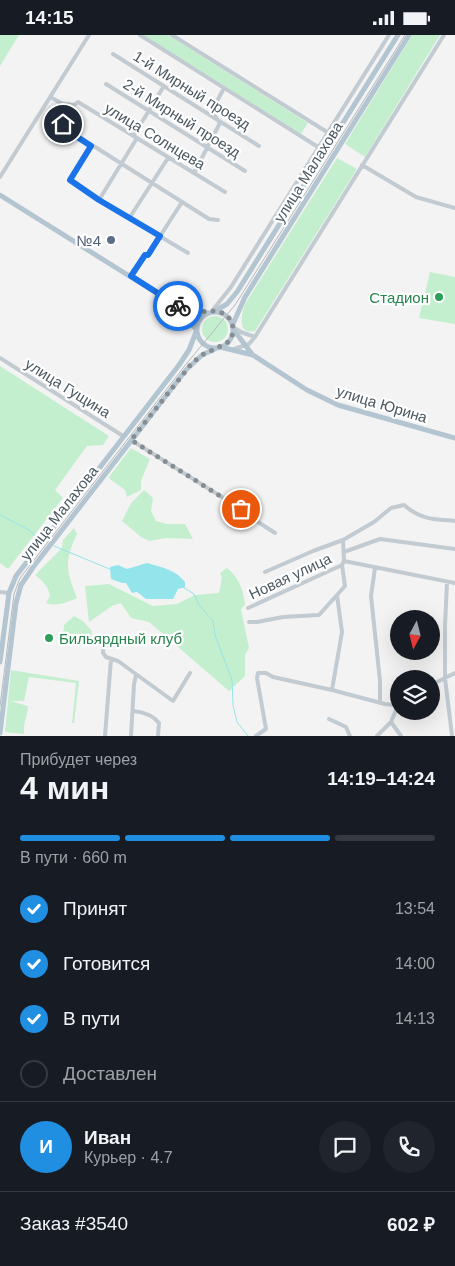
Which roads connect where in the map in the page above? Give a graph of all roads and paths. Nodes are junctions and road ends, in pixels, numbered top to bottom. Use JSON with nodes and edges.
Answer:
{"nodes":[{"id":1,"x":89,"y":35,"type":"edge"},
{"id":2,"x":140,"y":35,"type":"edge"},
{"id":3,"x":172,"y":35,"type":"edge"},
{"id":4,"x":388,"y":35,"type":"edge"},
{"id":5,"x":398,"y":35,"type":"edge"},
{"id":6,"x":409,"y":35,"type":"edge"},
{"id":7,"x":444,"y":35,"type":"edge"},
{"id":8,"x":113,"y":54,"type":"dead end"},
{"id":9,"x":106,"y":84,"type":"dead end"},
{"id":10,"x":164,"y":86,"type":"junction"},
{"id":11,"x":224,"y":88,"type":"junction"},
{"id":12,"x":50,"y":97,"type":"junction"},
{"id":13,"x":74,"y":105,"type":"junction"},
{"id":14,"x":149,"y":110,"type":"junction"},
{"id":15,"x":220,"y":122,"type":"junction"},
{"id":16,"x":327,"y":132,"type":"junction"},
{"id":17,"x":136,"y":137,"type":"junction"},
{"id":18,"x":91,"y":146,"type":"junction"},
{"id":19,"x":259,"y":146,"type":"dead end"},
{"id":20,"x":318,"y":147,"type":"junction"},
{"id":21,"x":208,"y":148,"type":"junction"},
{"id":22,"x":168,"y":158,"type":"junction"},
{"id":23,"x":122,"y":164,"type":"junction"},
{"id":24,"x":362,"y":165,"type":"junction"},
{"id":25,"x":245,"y":171,"type":"dead end"},
{"id":26,"x":194,"y":173,"type":"junction"},
{"id":27,"x":0,"y":177,"type":"edge"},
{"id":28,"x":152,"y":183,"type":"junction"},
{"id":29,"x":225,"y":192,"type":"dead end"},
{"id":30,"x":0,"y":195,"type":"edge"},
{"id":31,"x":99,"y":200,"type":"junction"},
{"id":32,"x":182,"y":202,"type":"junction"},
{"id":33,"x":455,"y":208,"type":"edge"},
{"id":34,"x":130,"y":217,"type":"junction"},
{"id":35,"x":218,"y":220,"type":"dead end"},
{"id":36,"x":160,"y":236,"type":"junction"},
{"id":37,"x":188,"y":253,"type":"dead end"},
{"id":38,"x":131,"y":276,"type":"junction"},
{"id":39,"x":174,"y":304,"type":"junction"},
{"id":40,"x":211,"y":312,"type":"junction"},
{"id":41,"x":233,"y":327,"type":"junction"},
{"id":42,"x":196,"y":330,"type":"junction"},
{"id":43,"x":255,"y":337,"type":"junction"},
{"id":44,"x":245,"y":345,"type":"junction"},
{"id":45,"x":218,"y":348,"type":"junction"},
{"id":46,"x":234,"y":349,"type":"junction"},
{"id":47,"x":252,"y":355,"type":"junction"},
{"id":48,"x":0,"y":358,"type":"edge"},
{"id":49,"x":123,"y":437,"type":"junction"},
{"id":50,"x":455,"y":438,"type":"edge"},
{"id":51,"x":131,"y":440,"type":"junction"},
{"id":52,"x":455,"y":521,"type":"edge"},
{"id":53,"x":275,"y":533,"type":"dead end"},
{"id":54,"x":343,"y":540,"type":"junction"},
{"id":55,"x":455,"y":549,"type":"edge"},
{"id":56,"x":344,"y":552,"type":"junction"},
{"id":57,"x":343,"y":563,"type":"junction"},
{"id":58,"x":375,"y":568,"type":"junction"},
{"id":59,"x":265,"y":572,"type":"dead end"},
{"id":60,"x":448,"y":582,"type":"junction"},
{"id":61,"x":455,"y":583,"type":"edge"},
{"id":62,"x":0,"y":592,"type":"edge"},
{"id":63,"x":9,"y":593,"type":"junction"},
{"id":64,"x":337,"y":595,"type":"junction"},
{"id":65,"x":248,"y":609,"type":"dead end"},
{"id":66,"x":249,"y":622,"type":"dead end"},
{"id":67,"x":107,"y":636,"type":"dead end"},
{"id":68,"x":111,"y":659,"type":"junction"},
{"id":69,"x":0,"y":661,"type":"edge"},
{"id":70,"x":190,"y":673,"type":"dead end"},
{"id":71,"x":455,"y":673,"type":"edge"},
{"id":72,"x":136,"y":675,"type":"junction"},
{"id":73,"x":445,"y":678,"type":"junction"},
{"id":74,"x":440,"y":680,"type":"edge"},
{"id":75,"x":332,"y":690,"type":"junction"},
{"id":76,"x":380,"y":703,"type":"junction"},
{"id":77,"x":390,"y":705,"type":"edge"},
{"id":78,"x":133,"y":711,"type":"junction"},
{"id":79,"x":328,"y":719,"type":"dead end"},
{"id":80,"x":391,"y":722,"type":"joint"},
{"id":81,"x":0,"y":733,"type":"edge"},
{"id":82,"x":105,"y":736,"type":"edge"},
{"id":83,"x":131,"y":736,"type":"edge"},
{"id":84,"x":158,"y":736,"type":"edge"},
{"id":85,"x":256,"y":736,"type":"edge"},
{"id":86,"x":350,"y":736,"type":"edge"},
{"id":87,"x":377,"y":736,"type":"edge"},
{"id":88,"x":401,"y":736,"type":"edge"},
{"id":89,"x":452,"y":736,"type":"edge"}],
"edges":[{"from":1,"to":12,"type":"street"},
{"from":2,"to":11,"type":"street"},
{"from":3,"to":16,"type":"street"},
{"from":4,"to":16,"type":"street"},
{"from":5,"to":40,"type":"main road","name":"улица Малахова"},
{"from":6,"to":41,"type":"main road","name":"улица Малахова"},
{"from":7,"to":24,"type":"street"},
{"from":8,"to":10,"type":"street","name":"1-й Мирный проезд"},
{"from":9,"to":14,"type":"street","name":"2-й Мирный проезд"},
{"from":10,"to":14,"type":"street"},
{"from":10,"to":15,"type":"street","name":"1-й Мирный проезд"},
{"from":11,"to":15,"type":"street"},
{"from":11,"to":20,"type":"street"},
{"from":12,"to":13,"type":"street"},
{"from":12,"to":27,"type":"street"},
{"from":13,"to":17,"type":"street","name":"улица Солнцева"},
{"from":13,"to":18,"type":"street"},
{"from":14,"to":17,"type":"street"},
{"from":14,"to":21,"type":"street","name":"2-й Мирный проезд"},
{"from":15,"to":19,"type":"street","name":"1-й Мирный проезд"},
{"from":15,"to":21,"type":"street"},
{"from":16,"to":20,"type":"street"},
{"from":17,"to":22,"type":"street","name":"улица Солнцева"},
{"from":17,"to":23,"type":"street"},
{"from":18,"to":23,"type":"street"},
{"from":18,"to":31,"type":"street"},
{"from":20,"to":40,"type":"street"},
{"from":21,"to":25,"type":"street","name":"2-й Мирный проезд"},
{"from":21,"to":26,"type":"street"},
{"from":22,"to":26,"type":"street","name":"улица Солнцева"},
{"from":22,"to":28,"type":"street"},
{"from":23,"to":28,"type":"street"},
{"from":23,"to":31,"type":"street"},
{"from":24,"to":33,"type":"street"},
{"from":24,"to":43,"type":"street"},
{"from":26,"to":29,"type":"street","name":"улица Солнцева"},
{"from":28,"to":32,"type":"street"},
{"from":28,"to":34,"type":"street"},
{"from":30,"to":38,"type":"main road"},
{"from":31,"to":34,"type":"street"},
{"from":32,"to":35,"type":"street"},
{"from":32,"to":36,"type":"street"},
{"from":34,"to":36,"type":"street"},
{"from":36,"to":37,"type":"street"},
{"from":36,"to":38,"type":"street"},
{"from":38,"to":39,"type":"main road"},
{"from":39,"to":40,"type":"main road"},
{"from":39,"to":42,"type":"main road"},
{"from":40,"to":41,"type":"main road"},
{"from":40,"to":42,"type":"main road"},
{"from":41,"to":43,"type":"street"},
{"from":41,"to":44,"type":"main road","name":"улица Юрина"},
{"from":41,"to":45,"type":"main road"},
{"from":42,"to":45,"type":"main road"},
{"from":42,"to":49,"type":"main road","name":"улица Малахова"},
{"from":43,"to":44,"type":"street"},
{"from":44,"to":46,"type":"street"},
{"from":44,"to":47,"type":"main road","name":"улица Юрина"},
{"from":45,"to":46,"type":"main road","name":"улица Юрина"},
{"from":45,"to":51,"type":"main road","name":"улица Малахова"},
{"from":46,"to":47,"type":"main road","name":"улица Юрина"},
{"from":47,"to":50,"type":"main road","name":"улица Юрина"},
{"from":48,"to":49,"type":"street","name":"улица Гущина"},
{"from":49,"to":63,"type":"main road","name":"улица Малахова"},
{"from":51,"to":53,"type":"street"},
{"from":51,"to":81,"type":"main road","name":"улица Малахова"},
{"from":52,"to":54,"type":"street"},
{"from":54,"to":56,"type":"street","name":"Новая улица"},
{"from":54,"to":59,"type":"street"},
{"from":55,"to":56,"type":"street"},
{"from":56,"to":57,"type":"street","name":"Новая улица"},
{"from":57,"to":58,"type":"street","name":"Новая улица"},
{"from":57,"to":64,"type":"street","name":"Новая улица"},
{"from":57,"to":65,"type":"street","name":"Новая улица"},
{"from":58,"to":60,"type":"street","name":"Новая улица"},
{"from":58,"to":76,"type":"street"},
{"from":60,"to":61,"type":"street","name":"Новая улица"},
{"from":60,"to":73,"type":"street"},
{"from":62,"to":63,"type":"street"},
{"from":63,"to":69,"type":"main road","name":"улица Малахова"},
{"from":64,"to":66,"type":"street","name":"Новая улица"},
{"from":64,"to":75,"type":"street","name":"Новая улица"},
{"from":67,"to":68,"type":"street"},
{"from":68,"to":72,"type":"street"},
{"from":68,"to":82,"type":"street"},
{"from":70,"to":72,"type":"street"},
{"from":71,"to":73,"type":"street"},
{"from":72,"to":78,"type":"street"},
{"from":73,"to":74,"type":"street"},
{"from":73,"to":89,"type":"street"},
{"from":75,"to":76,"type":"street"},
{"from":75,"to":85,"type":"street"},
{"from":76,"to":77,"type":"street"},
{"from":78,"to":83,"type":"street"},
{"from":78,"to":84,"type":"street"},
{"from":79,"to":86,"type":"street"},
{"from":80,"to":87,"type":"street"},
{"from":80,"to":88,"type":"street"}]}
